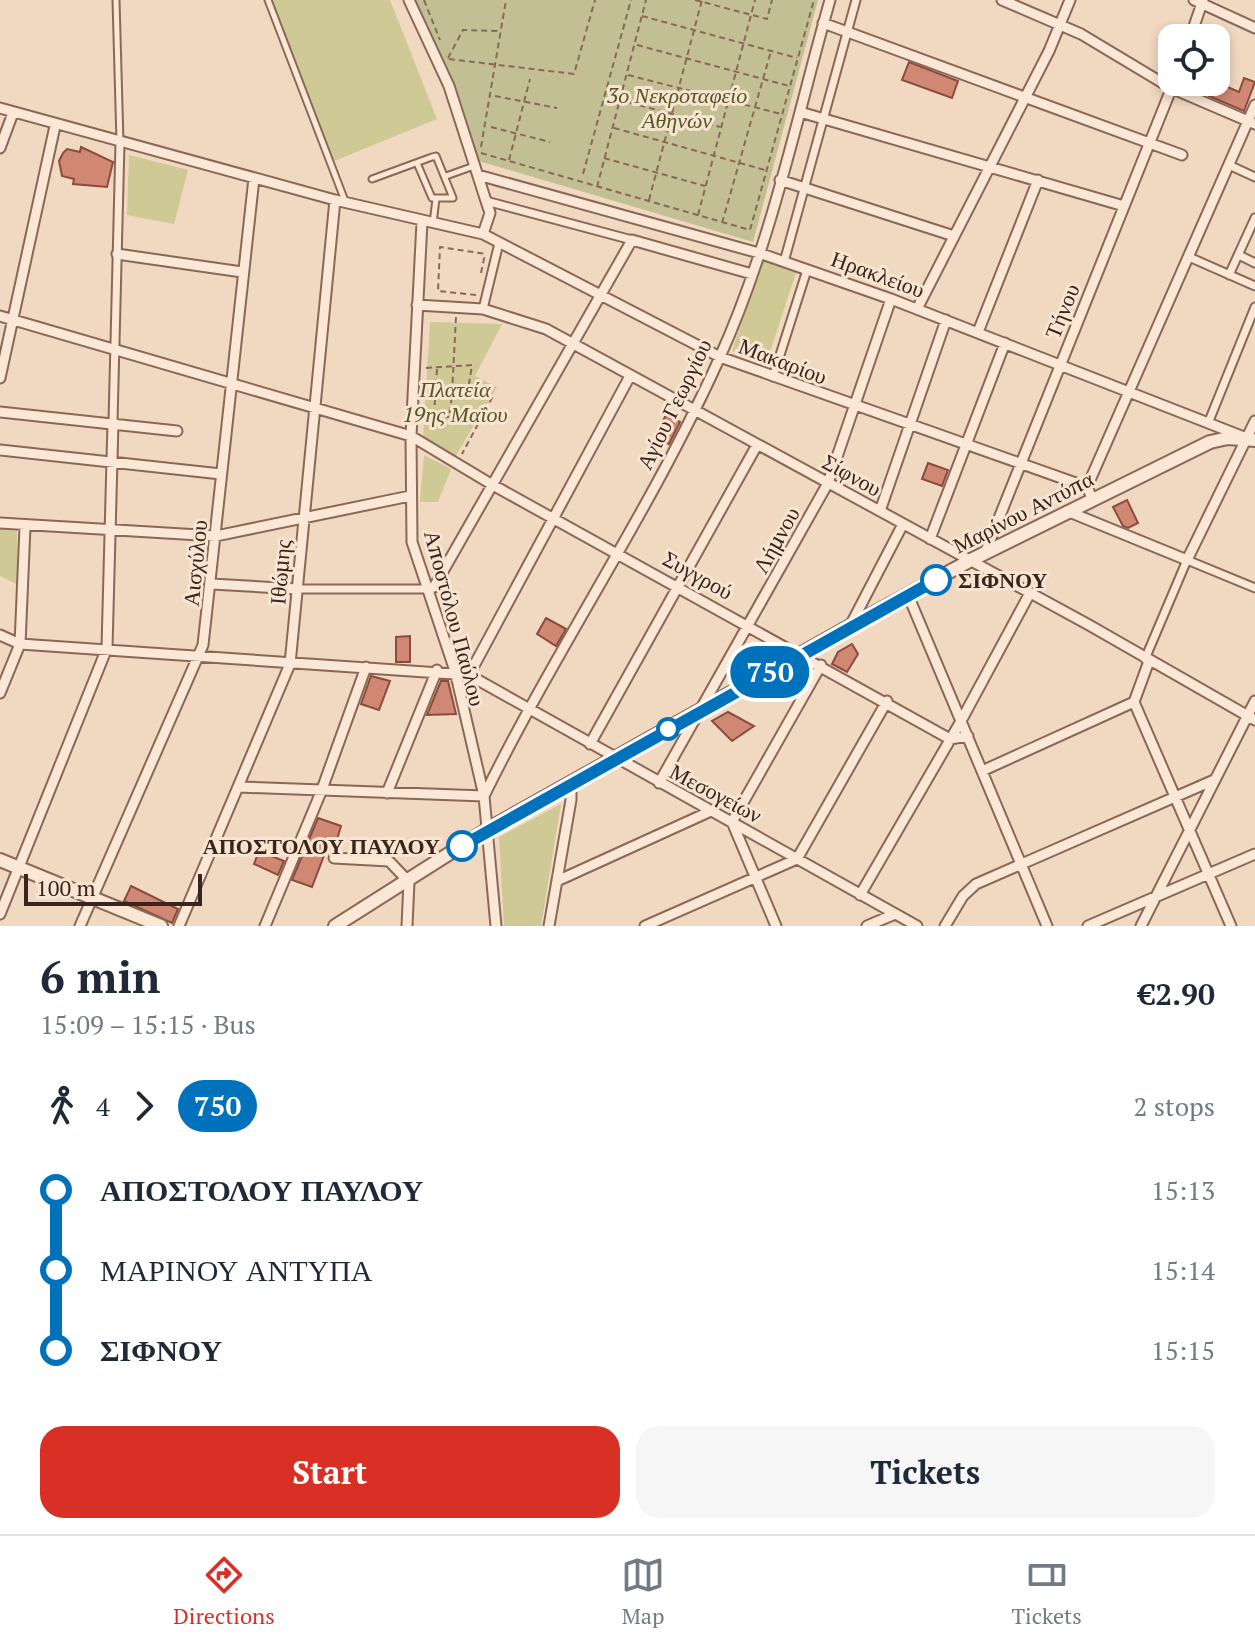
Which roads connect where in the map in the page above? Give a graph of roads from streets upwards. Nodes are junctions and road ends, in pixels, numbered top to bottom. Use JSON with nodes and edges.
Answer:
{"nodes":[{"id":1,"x":409,"y":0,"type":"edge"},
{"id":2,"x":830,"y":0,"type":"edge"},
{"id":3,"x":856,"y":0,"type":"edge"},
{"id":4,"x":1002,"y":0,"type":"edge"},
{"id":5,"x":1070,"y":0,"type":"edge"},
{"id":6,"x":1199,"y":1,"type":"edge"},
{"id":7,"x":823,"y":23,"type":"junction"},
{"id":8,"x":1193,"y":24,"type":"edge"},
{"id":9,"x":1061,"y":25,"type":"junction"},
{"id":10,"x":1255,"y":28,"type":"edge"},
{"id":11,"x":846,"y":32,"type":"junction"},
{"id":12,"x":1158,"y":77,"type":"edge"},
{"id":13,"x":1168,"y":96,"type":"edge"},
{"id":14,"x":1195,"y":96,"type":"edge"},
{"id":15,"x":1025,"y":97,"type":"junction"},
{"id":16,"x":1255,"y":105,"type":"edge"},
{"id":17,"x":0,"y":108,"type":"edge"},
{"id":18,"x":800,"y":112,"type":"junction"},
{"id":19,"x":13,"y":113,"type":"junction"},
{"id":20,"x":826,"y":119,"type":"junction"},
{"id":21,"x":1252,"y":123,"type":"edge"},
{"id":22,"x":55,"y":126,"type":"junction"},
{"id":23,"x":120,"y":143,"type":"junction"},
{"id":24,"x":1152,"y":143,"type":"junction"},
{"id":25,"x":0,"y":148,"type":"edge"},
{"id":26,"x":1182,"y":155,"type":"dead end"},
{"id":27,"x":990,"y":166,"type":"junction"},
{"id":28,"x":1231,"y":166,"type":"junction"},
{"id":29,"x":476,"y":170,"type":"junction"},
{"id":30,"x":1255,"y":177,"type":"edge"},
{"id":31,"x":254,"y":178,"type":"junction"},
{"id":32,"x":780,"y":180,"type":"junction"},
{"id":33,"x":1038,"y":180,"type":"junction"},
{"id":34,"x":805,"y":188,"type":"junction"},
{"id":35,"x":335,"y":200,"type":"junction"},
{"id":36,"x":486,"y":201,"type":"junction"},
{"id":37,"x":1124,"y":206,"type":"junction"},
{"id":38,"x":1255,"y":218,"type":"edge"},
{"id":39,"x":427,"y":223,"type":"junction"},
{"id":40,"x":483,"y":234,"type":"junction"},
{"id":41,"x":954,"y":236,"type":"junction"},
{"id":42,"x":632,"y":240,"type":"junction"},
{"id":43,"x":499,"y":243,"type":"junction"},
{"id":44,"x":759,"y":253,"type":"junction"},
{"id":45,"x":117,"y":254,"type":"junction"},
{"id":46,"x":1239,"y":255,"type":"junction"},
{"id":47,"x":1189,"y":257,"type":"junction"},
{"id":48,"x":784,"y":262,"type":"junction"},
{"id":49,"x":1255,"y":263,"type":"edge"},
{"id":50,"x":807,"y":270,"type":"junction"},
{"id":51,"x":242,"y":272,"type":"junction"},
{"id":52,"x":752,"y":274,"type":"junction"},
{"id":53,"x":1229,"y":275,"type":"junction"},
{"id":54,"x":1255,"y":286,"type":"edge"},
{"id":55,"x":600,"y":296,"type":"junction"},
{"id":56,"x":891,"y":299,"type":"junction"},
{"id":57,"x":417,"y":305,"type":"junction"},
{"id":58,"x":1255,"y":307,"type":"edge"},
{"id":59,"x":483,"y":309,"type":"junction"},
{"id":60,"x":917,"y":309,"type":"junction"},
{"id":61,"x":5,"y":318,"type":"edge"},
{"id":62,"x":946,"y":320,"type":"junction"},
{"id":63,"x":978,"y":332,"type":"junction"},
{"id":64,"x":1005,"y":343,"type":"junction"},
{"id":65,"x":572,"y":344,"type":"junction"},
{"id":66,"x":116,"y":352,"type":"junction"},
{"id":67,"x":720,"y":357,"type":"junction"},
{"id":68,"x":1060,"y":364,"type":"junction"},
{"id":69,"x":630,"y":376,"type":"junction"},
{"id":70,"x":773,"y":377,"type":"junction"},
{"id":71,"x":0,"y":378,"type":"edge"},
{"id":72,"x":229,"y":383,"type":"junction"},
{"id":73,"x":1131,"y":391,"type":"junction"},
{"id":74,"x":854,"y":407,"type":"junction"},
{"id":75,"x":316,"y":409,"type":"junction"},
{"id":76,"x":0,"y":412,"type":"edge"},
{"id":77,"x":693,"y":412,"type":"junction"},
{"id":78,"x":1209,"y":421,"type":"junction"},
{"id":79,"x":1255,"y":421,"type":"edge"},
{"id":80,"x":113,"y":422,"type":"junction"},
{"id":81,"x":911,"y":426,"type":"junction"},
{"id":82,"x":177,"y":431,"type":"dead end"},
{"id":83,"x":411,"y":436,"type":"junction"},
{"id":84,"x":1251,"y":439,"type":"edge"},
{"id":85,"x":757,"y":445,"type":"junction"},
{"id":86,"x":966,"y":445,"type":"junction"},
{"id":87,"x":0,"y":450,"type":"edge"},
{"id":88,"x":113,"y":463,"type":"junction"},
{"id":89,"x":1021,"y":465,"type":"junction"},
{"id":90,"x":221,"y":474,"type":"junction"},
{"id":91,"x":828,"y":483,"type":"junction"},
{"id":92,"x":491,"y":484,"type":"junction"},
{"id":93,"x":1089,"y":493,"type":"junction"},
{"id":94,"x":410,"y":496,"type":"junction"},
{"id":95,"x":880,"y":511,"type":"junction"},
{"id":96,"x":1067,"y":511,"type":"junction"},
{"id":97,"x":552,"y":516,"type":"junction"},
{"id":98,"x":303,"y":518,"type":"junction"},
{"id":99,"x":0,"y":523,"type":"edge"},
{"id":100,"x":903,"y":524,"type":"junction"},
{"id":101,"x":25,"y":527,"type":"junction"},
{"id":102,"x":110,"y":532,"type":"junction"},
{"id":103,"x":216,"y":536,"type":"junction"},
{"id":104,"x":930,"y":539,"type":"junction"},
{"id":105,"x":618,"y":552,"type":"junction"},
{"id":106,"x":985,"y":553,"type":"junction"},
{"id":107,"x":971,"y":560,"type":"junction"},
{"id":108,"x":1187,"y":560,"type":"junction"},
{"id":109,"x":212,"y":584,"type":"junction"},
{"id":110,"x":679,"y":586,"type":"junction"},
{"id":111,"x":1255,"y":588,"type":"edge"},
{"id":112,"x":297,"y":589,"type":"junction"},
{"id":113,"x":427,"y":589,"type":"junction"},
{"id":114,"x":1030,"y":593,"type":"junction"},
{"id":115,"x":908,"y":595,"type":"junction"},
{"id":116,"x":749,"y":625,"type":"junction"},
{"id":117,"x":850,"y":626,"type":"junction"},
{"id":118,"x":0,"y":635,"type":"edge"},
{"id":119,"x":20,"y":644,"type":"junction"},
{"id":120,"x":107,"y":648,"type":"junction"},
{"id":121,"x":801,"y":654,"type":"junction"},
{"id":122,"x":199,"y":656,"type":"junction"},
{"id":123,"x":1147,"y":660,"type":"junction"},
{"id":124,"x":290,"y":664,"type":"junction"},
{"id":125,"x":821,"y":665,"type":"junction"},
{"id":126,"x":366,"y":667,"type":"junction"},
{"id":127,"x":437,"y":670,"type":"junction"},
{"id":128,"x":455,"y":671,"type":"junction"},
{"id":129,"x":469,"y":675,"type":"junction"},
{"id":130,"x":0,"y":693,"type":"edge"},
{"id":131,"x":887,"y":701,"type":"junction"},
{"id":132,"x":1255,"y":701,"type":"edge"},
{"id":133,"x":1134,"y":702,"type":"junction"},
{"id":134,"x":527,"y":708,"type":"junction"},
{"id":135,"x":703,"y":710,"type":"junction"},
{"id":136,"x":1251,"y":718,"type":"edge"},
{"id":137,"x":961,"y":721,"type":"junction"},
{"id":138,"x":968,"y":736,"type":"junction"},
{"id":139,"x":950,"y":739,"type":"junction"},
{"id":140,"x":590,"y":744,"type":"junction"},
{"id":141,"x":614,"y":759,"type":"junction"},
{"id":142,"x":982,"y":771,"type":"junction"},
{"id":143,"x":1214,"y":780,"type":"junction"},
{"id":144,"x":571,"y":783,"type":"junction"},
{"id":145,"x":659,"y":783,"type":"junction"},
{"id":146,"x":239,"y":787,"type":"junction"},
{"id":147,"x":321,"y":792,"type":"junction"},
{"id":148,"x":387,"y":793,"type":"junction"},
{"id":149,"x":484,"y":796,"type":"junction"},
{"id":150,"x":1174,"y":796,"type":"junction"},
{"id":151,"x":711,"y":811,"type":"junction"},
{"id":152,"x":732,"y":822,"type":"junction"},
{"id":153,"x":488,"y":829,"type":"junction"},
{"id":154,"x":1189,"y":829,"type":"junction"},
{"id":155,"x":1255,"y":854,"type":"edge"},
{"id":156,"x":334,"y":858,"type":"dead end"},
{"id":157,"x":797,"y":859,"type":"junction"},
{"id":158,"x":0,"y":860,"type":"edge"},
{"id":159,"x":1020,"y":862,"type":"junction"},
{"id":160,"x":18,"y":868,"type":"junction"},
{"id":161,"x":1209,"y":874,"type":"junction"},
{"id":162,"x":755,"y":879,"type":"junction"},
{"id":163,"x":557,"y":881,"type":"junction"},
{"id":164,"x":409,"y":882,"type":"junction"},
{"id":165,"x":860,"y":895,"type":"junction"},
{"id":166,"x":92,"y":896,"type":"junction"},
{"id":167,"x":1154,"y":898,"type":"junction"},
{"id":168,"x":0,"y":914,"type":"edge"},
{"id":169,"x":895,"y":914,"type":"junction"},
{"id":170,"x":80,"y":926,"type":"edge"},
{"id":171,"x":161,"y":926,"type":"edge"},
{"id":172,"x":179,"y":926,"type":"edge"},
{"id":173,"x":265,"y":926,"type":"edge"},
{"id":174,"x":335,"y":926,"type":"edge"},
{"id":175,"x":407,"y":926,"type":"edge"},
{"id":176,"x":496,"y":926,"type":"edge"},
{"id":177,"x":549,"y":926,"type":"edge"},
{"id":178,"x":645,"y":926,"type":"edge"},
{"id":179,"x":776,"y":926,"type":"edge"},
{"id":180,"x":867,"y":926,"type":"edge"},
{"id":181,"x":917,"y":926,"type":"edge"},
{"id":182,"x":945,"y":926,"type":"edge"},
{"id":183,"x":1047,"y":926,"type":"edge"},
{"id":184,"x":1088,"y":926,"type":"edge"},
{"id":185,"x":1141,"y":926,"type":"edge"},
{"id":186,"x":1231,"y":926,"type":"edge"}],
"edges":[{"from":1,"to":29,"type":"street"},
{"from":2,"to":7,"type":"street","name":"Αγίου Γεωργίου"},
{"from":3,"to":11,"type":"street"},
{"from":4,"to":9,"type":"street"},
{"from":5,"to":9,"type":"street"},
{"from":6,"to":8,"type":"street"},
{"from":6,"to":10,"type":"street"},
{"from":7,"to":11,"type":"street"},
{"from":7,"to":18,"type":"street","name":"Αγίου Γεωργίου"},
{"from":9,"to":12,"type":"street"},
{"from":9,"to":15,"type":"street"},
{"from":11,"to":15,"type":"street"},
{"from":11,"to":20,"type":"street"},
{"from":13,"to":24,"type":"street","name":"Τήνου"},
{"from":14,"to":21,"type":"street"},
{"from":15,"to":24,"type":"street"},
{"from":15,"to":27,"type":"street"},
{"from":16,"to":21,"type":"street"},
{"from":17,"to":19,"type":"street","name":"Μακαρίου"},
{"from":18,"to":20,"type":"street"},
{"from":18,"to":32,"type":"street","name":"Αγίου Γεωργίου"},
{"from":19,"to":22,"type":"street","name":"Μακαρίου"},
{"from":19,"to":25,"type":"street"},
{"from":20,"to":27,"type":"street"},
{"from":20,"to":34,"type":"street"},
{"from":21,"to":28,"type":"street"},
{"from":22,"to":23,"type":"street","name":"Μακαρίου"},
{"from":22,"to":61,"type":"street"},
{"from":23,"to":31,"type":"street","name":"Μακαρίου"},
{"from":23,"to":45,"type":"street"},
{"from":24,"to":26,"type":"street"},
{"from":24,"to":37,"type":"street","name":"Τήνου"},
{"from":27,"to":33,"type":"street"},
{"from":27,"to":41,"type":"street"},
{"from":28,"to":30,"type":"street"},
{"from":28,"to":47,"type":"street"},
{"from":29,"to":36,"type":"street"},
{"from":29,"to":44,"type":"street","name":"Ηρακλείου"},
{"from":31,"to":35,"type":"street","name":"Μακαρίου"},
{"from":31,"to":51,"type":"street","name":"Αισχύλου"},
{"from":32,"to":34,"type":"street"},
{"from":32,"to":44,"type":"street","name":"Αγίου Γεωργίου"},
{"from":33,"to":37,"type":"street"},
{"from":33,"to":63,"type":"street"},
{"from":34,"to":41,"type":"street"},
{"from":34,"to":48,"type":"street"},
{"from":35,"to":39,"type":"street","name":"Μακαρίου"},
{"from":35,"to":75,"type":"street","name":"Ιθώμης"},
{"from":36,"to":40,"type":"street"},
{"from":36,"to":42,"type":"street"},
{"from":37,"to":68,"type":"street","name":"Τήνου"},
{"from":38,"to":46,"type":"street"},
{"from":39,"to":40,"type":"street","name":"Μακαρίου"},
{"from":39,"to":57,"type":"street","name":"Αποστόλου Παύλου"},
{"from":40,"to":43,"type":"street","name":"Μακαρίου"},
{"from":41,"to":60,"type":"street"},
{"from":42,"to":52,"type":"street"},
{"from":42,"to":55,"type":"street"},
{"from":43,"to":55,"type":"street","name":"Μακαρίου"},
{"from":43,"to":59,"type":"street"},
{"from":44,"to":48,"type":"street","name":"Ηρακλείου"},
{"from":44,"to":52,"type":"street","name":"Αγίου Γεωργίου"},
{"from":45,"to":51,"type":"street"},
{"from":45,"to":66,"type":"street"},
{"from":46,"to":49,"type":"street"},
{"from":46,"to":53,"type":"street"},
{"from":47,"to":53,"type":"street"},
{"from":47,"to":73,"type":"street"},
{"from":48,"to":50,"type":"street","name":"Ηρακλείου"},
{"from":50,"to":56,"type":"street","name":"Ηρακλείου"},
{"from":50,"to":70,"type":"street"},
{"from":51,"to":72,"type":"street","name":"Αισχύλου"},
{"from":52,"to":67,"type":"street","name":"Αγίου Γεωργίου"},
{"from":53,"to":54,"type":"street"},
{"from":55,"to":65,"type":"street"},
{"from":55,"to":67,"type":"street","name":"Μακαρίου"},
{"from":56,"to":60,"type":"street","name":"Ηρακλείου"},
{"from":56,"to":74,"type":"street","name":"Λήμνου"},
{"from":57,"to":59,"type":"street","name":"Σίφνου"},
{"from":57,"to":83,"type":"street","name":"Αποστόλου Παύλου"},
{"from":58,"to":78,"type":"street"},
{"from":59,"to":65,"type":"street","name":"Σίφνου"},
{"from":60,"to":62,"type":"street","name":"Ηρακλείου"},
{"from":61,"to":66,"type":"street","name":"Συγγρού"},
{"from":61,"to":71,"type":"street"},
{"from":62,"to":63,"type":"street","name":"Ηρακλείου"},
{"from":62,"to":81,"type":"street"},
{"from":63,"to":64,"type":"street","name":"Ηρακλείου"},
{"from":64,"to":68,"type":"street","name":"Ηρακλείου"},
{"from":64,"to":86,"type":"street"},
{"from":65,"to":69,"type":"street","name":"Σίφνου"},
{"from":65,"to":92,"type":"street"},
{"from":66,"to":72,"type":"street","name":"Συγγρού"},
{"from":66,"to":80,"type":"street"},
{"from":67,"to":70,"type":"street","name":"Μακαρίου"},
{"from":67,"to":77,"type":"street","name":"Αγίου Γεωργίου"},
{"from":68,"to":73,"type":"street","name":"Ηρακλείου"},
{"from":68,"to":89,"type":"street","name":"Τήνου"},
{"from":69,"to":77,"type":"street","name":"Σίφνου"},
{"from":69,"to":97,"type":"street"},
{"from":70,"to":74,"type":"street","name":"Μακαρίου"},
{"from":72,"to":75,"type":"street","name":"Συγγρού"},
{"from":72,"to":90,"type":"street","name":"Αισχύλου"},
{"from":73,"to":78,"type":"street","name":"Ηρακλείου"},
{"from":73,"to":93,"type":"street"},
{"from":74,"to":81,"type":"street","name":"Μακαρίου"},
{"from":74,"to":91,"type":"street","name":"Λήμνου"},
{"from":75,"to":83,"type":"street","name":"Συγγρού"},
{"from":75,"to":98,"type":"street","name":"Ιθώμης"},
{"from":76,"to":80,"type":"street"},
{"from":77,"to":85,"type":"street","name":"Σίφνου"},
{"from":77,"to":105,"type":"street","name":"Αγίου Γεωργίου"},
{"from":78,"to":84,"type":"street","name":"Ηρακλείου"},
{"from":79,"to":84,"type":"street"},
{"from":80,"to":82,"type":"street"},
{"from":80,"to":88,"type":"street"},
{"from":81,"to":86,"type":"street","name":"Μακαρίου"},
{"from":81,"to":95,"type":"street"},
{"from":83,"to":92,"type":"street","name":"Συγγρού"},
{"from":83,"to":94,"type":"street","name":"Αποστόλου Παύλου"},
{"from":84,"to":93,"type":"street","name":"Μαρίνου Αντύπα"},
{"from":84,"to":108,"type":"street"},
{"from":85,"to":91,"type":"street","name":"Σίφνου"},
{"from":85,"to":110,"type":"street"},
{"from":86,"to":89,"type":"street","name":"Μακαρίου"},
{"from":86,"to":104,"type":"street"},
{"from":87,"to":88,"type":"street"},
{"from":88,"to":90,"type":"street"},
{"from":88,"to":102,"type":"street"},
{"from":89,"to":93,"type":"street","name":"Μακαρίου"},
{"from":89,"to":106,"type":"street","name":"Τήνου"},
{"from":90,"to":103,"type":"street","name":"Αισχύλου"},
{"from":91,"to":95,"type":"street","name":"Σίφνου"},
{"from":91,"to":116,"type":"street","name":"Λήμνου"},
{"from":92,"to":97,"type":"street","name":"Συγγρού"},
{"from":92,"to":113,"type":"street"},
{"from":93,"to":96,"type":"street","name":"Μαρίνου Αντύπα"},
{"from":94,"to":98,"type":"street"},
{"from":94,"to":113,"type":"street","name":"Αποστόλου Παύλου"},
{"from":95,"to":100,"type":"street","name":"Σίφνου"},
{"from":96,"to":106,"type":"street","name":"Μαρίνου Αντύπα"},
{"from":96,"to":108,"type":"street"},
{"from":97,"to":105,"type":"street","name":"Συγγρού"},
{"from":97,"to":129,"type":"street"},
{"from":98,"to":103,"type":"street"},
{"from":98,"to":112,"type":"street","name":"Ιθώμης"},
{"from":99,"to":101,"type":"street"},
{"from":100,"to":104,"type":"street","name":"Σίφνου"},
{"from":100,"to":117,"type":"street"},
{"from":101,"to":102,"type":"street"},
{"from":101,"to":119,"type":"street"},
{"from":102,"to":103,"type":"street"},
{"from":102,"to":120,"type":"street"},
{"from":103,"to":109,"type":"street","name":"Αισχύλου"},
{"from":104,"to":107,"type":"street","name":"Σίφνου"},
{"from":105,"to":110,"type":"street","name":"Συγγρού"},
{"from":105,"to":134,"type":"street","name":"Αγίου Γεωργίου"},
{"from":106,"to":107,"type":"street","name":"Μαρίνου Αντύπα"},
{"from":107,"to":114,"type":"street","name":"Σίφνου"},
{"from":107,"to":115,"type":"street","name":"Μαρίνου Αντύπα"},
{"from":108,"to":111,"type":"street"},
{"from":108,"to":123,"type":"street"},
{"from":109,"to":112,"type":"street"},
{"from":109,"to":122,"type":"street","name":"Αισχύλου"},
{"from":110,"to":116,"type":"street","name":"Συγγρού"},
{"from":110,"to":140,"type":"street"},
{"from":112,"to":113,"type":"street"},
{"from":112,"to":124,"type":"street","name":"Ιθώμης"},
{"from":113,"to":128,"type":"street","name":"Αποστόλου Παύλου"},
{"from":114,"to":123,"type":"street","name":"Σίφνου"},
{"from":114,"to":137,"type":"street"},
{"from":115,"to":117,"type":"street","name":"Μαρίνου Αντύπα"},
{"from":115,"to":137,"type":"street"},
{"from":116,"to":121,"type":"street","name":"Συγγρού"},
{"from":116,"to":135,"type":"street","name":"Λήμνου"},
{"from":117,"to":121,"type":"street","name":"Μαρίνου Αντύπα"},
{"from":118,"to":119,"type":"street"},
{"from":119,"to":120,"type":"street","name":"Μεσογείων"},
{"from":119,"to":130,"type":"street"},
{"from":120,"to":122,"type":"street","name":"Μεσογείων"},
{"from":120,"to":160,"type":"street"},
{"from":121,"to":125,"type":"street","name":"Συγγρού"},
{"from":121,"to":135,"type":"street","name":"Μαρίνου Αντύπα"},
{"from":122,"to":124,"type":"street","name":"Μεσογείων"},
{"from":122,"to":166,"type":"street","name":"Αισχύλου"},
{"from":123,"to":133,"type":"street"},
{"from":123,"to":136,"type":"street","name":"Σίφνου"},
{"from":124,"to":126,"type":"street","name":"Μεσογείων"},
{"from":124,"to":146,"type":"street","name":"Ιθώμης"},
{"from":125,"to":131,"type":"street","name":"Συγγρού"},
{"from":125,"to":152,"type":"street"},
{"from":126,"to":127,"type":"street","name":"Μεσογείων"},
{"from":126,"to":147,"type":"street"},
{"from":127,"to":128,"type":"street","name":"Μεσογείων"},
{"from":127,"to":148,"type":"street"},
{"from":128,"to":129,"type":"street","name":"Μεσογείων"},
{"from":128,"to":149,"type":"street","name":"Αποστόλου Παύλου"},
{"from":129,"to":134,"type":"street","name":"Μεσογείων"},
{"from":131,"to":139,"type":"street","name":"Συγγρού"},
{"from":131,"to":157,"type":"street"},
{"from":132,"to":136,"type":"street"},
{"from":133,"to":142,"type":"street"},
{"from":133,"to":150,"type":"street"},
{"from":134,"to":140,"type":"street","name":"Μεσογείων"},
{"from":134,"to":149,"type":"street","name":"Αγίου Γεωργίου"},
{"from":135,"to":141,"type":"street","name":"Μαρίνου Αντύπα"},
{"from":135,"to":145,"type":"street","name":"Λήμνου"},
{"from":136,"to":143,"type":"street"},
{"from":137,"to":138,"type":"street"},
{"from":137,"to":139,"type":"street"},
{"from":138,"to":139,"type":"street"},
{"from":138,"to":142,"type":"street"},
{"from":139,"to":165,"type":"street"},
{"from":140,"to":141,"type":"street","name":"Μεσογείων"},
{"from":141,"to":144,"type":"street","name":"Μαρίνου Αντύπα"},
{"from":141,"to":145,"type":"street","name":"Μεσογείων"},
{"from":142,"to":159,"type":"street"},
{"from":143,"to":150,"type":"street"},
{"from":143,"to":154,"type":"street"},
{"from":144,"to":153,"type":"street","name":"Μαρίνου Αντύπα"},
{"from":144,"to":163,"type":"street"},
{"from":145,"to":151,"type":"street","name":"Μεσογείων"},
{"from":146,"to":147,"type":"street"},
{"from":146,"to":172,"type":"street","name":"Ιθώμης"},
{"from":147,"to":148,"type":"street"},
{"from":147,"to":173,"type":"street"},
{"from":148,"to":149,"type":"street"},
{"from":149,"to":153,"type":"street","name":"Αποστόλου Παύλου"},
{"from":150,"to":154,"type":"street"},
{"from":150,"to":159,"type":"street"},
{"from":151,"to":152,"type":"street","name":"Μεσογείων"},
{"from":151,"to":163,"type":"street"},
{"from":152,"to":157,"type":"street","name":"Μεσογείων"},
{"from":152,"to":162,"type":"street"},
{"from":153,"to":164,"type":"street","name":"Μαρίνου Αντύπα"},
{"from":153,"to":176,"type":"street","name":"Αποστόλου Παύλου"},
{"from":154,"to":161,"type":"street"},
{"from":154,"to":167,"type":"street"},
{"from":155,"to":161,"type":"street"},
{"from":156,"to":164,"type":"street"},
{"from":157,"to":162,"type":"street"},
{"from":157,"to":165,"type":"street","name":"Μεσογείων"},
{"from":158,"to":160,"type":"street"},
{"from":159,"to":182,"type":"street"},
{"from":159,"to":183,"type":"street"},
{"from":160,"to":166,"type":"street"},
{"from":160,"to":168,"type":"street"},
{"from":161,"to":167,"type":"street"},
{"from":161,"to":186,"type":"street"},
{"from":162,"to":178,"type":"street"},
{"from":162,"to":179,"type":"street"},
{"from":163,"to":177,"type":"street"},
{"from":164,"to":174,"type":"street","name":"Μαρίνου Αντύπα"},
{"from":164,"to":175,"type":"street"},
{"from":165,"to":169,"type":"street","name":"Μεσογείων"},
{"from":166,"to":170,"type":"street","name":"Αισχύλου"},
{"from":166,"to":171,"type":"street"},
{"from":167,"to":184,"type":"street"},
{"from":167,"to":185,"type":"street"},
{"from":169,"to":180,"type":"street"},
{"from":169,"to":181,"type":"street","name":"Μεσογείων"}]}
